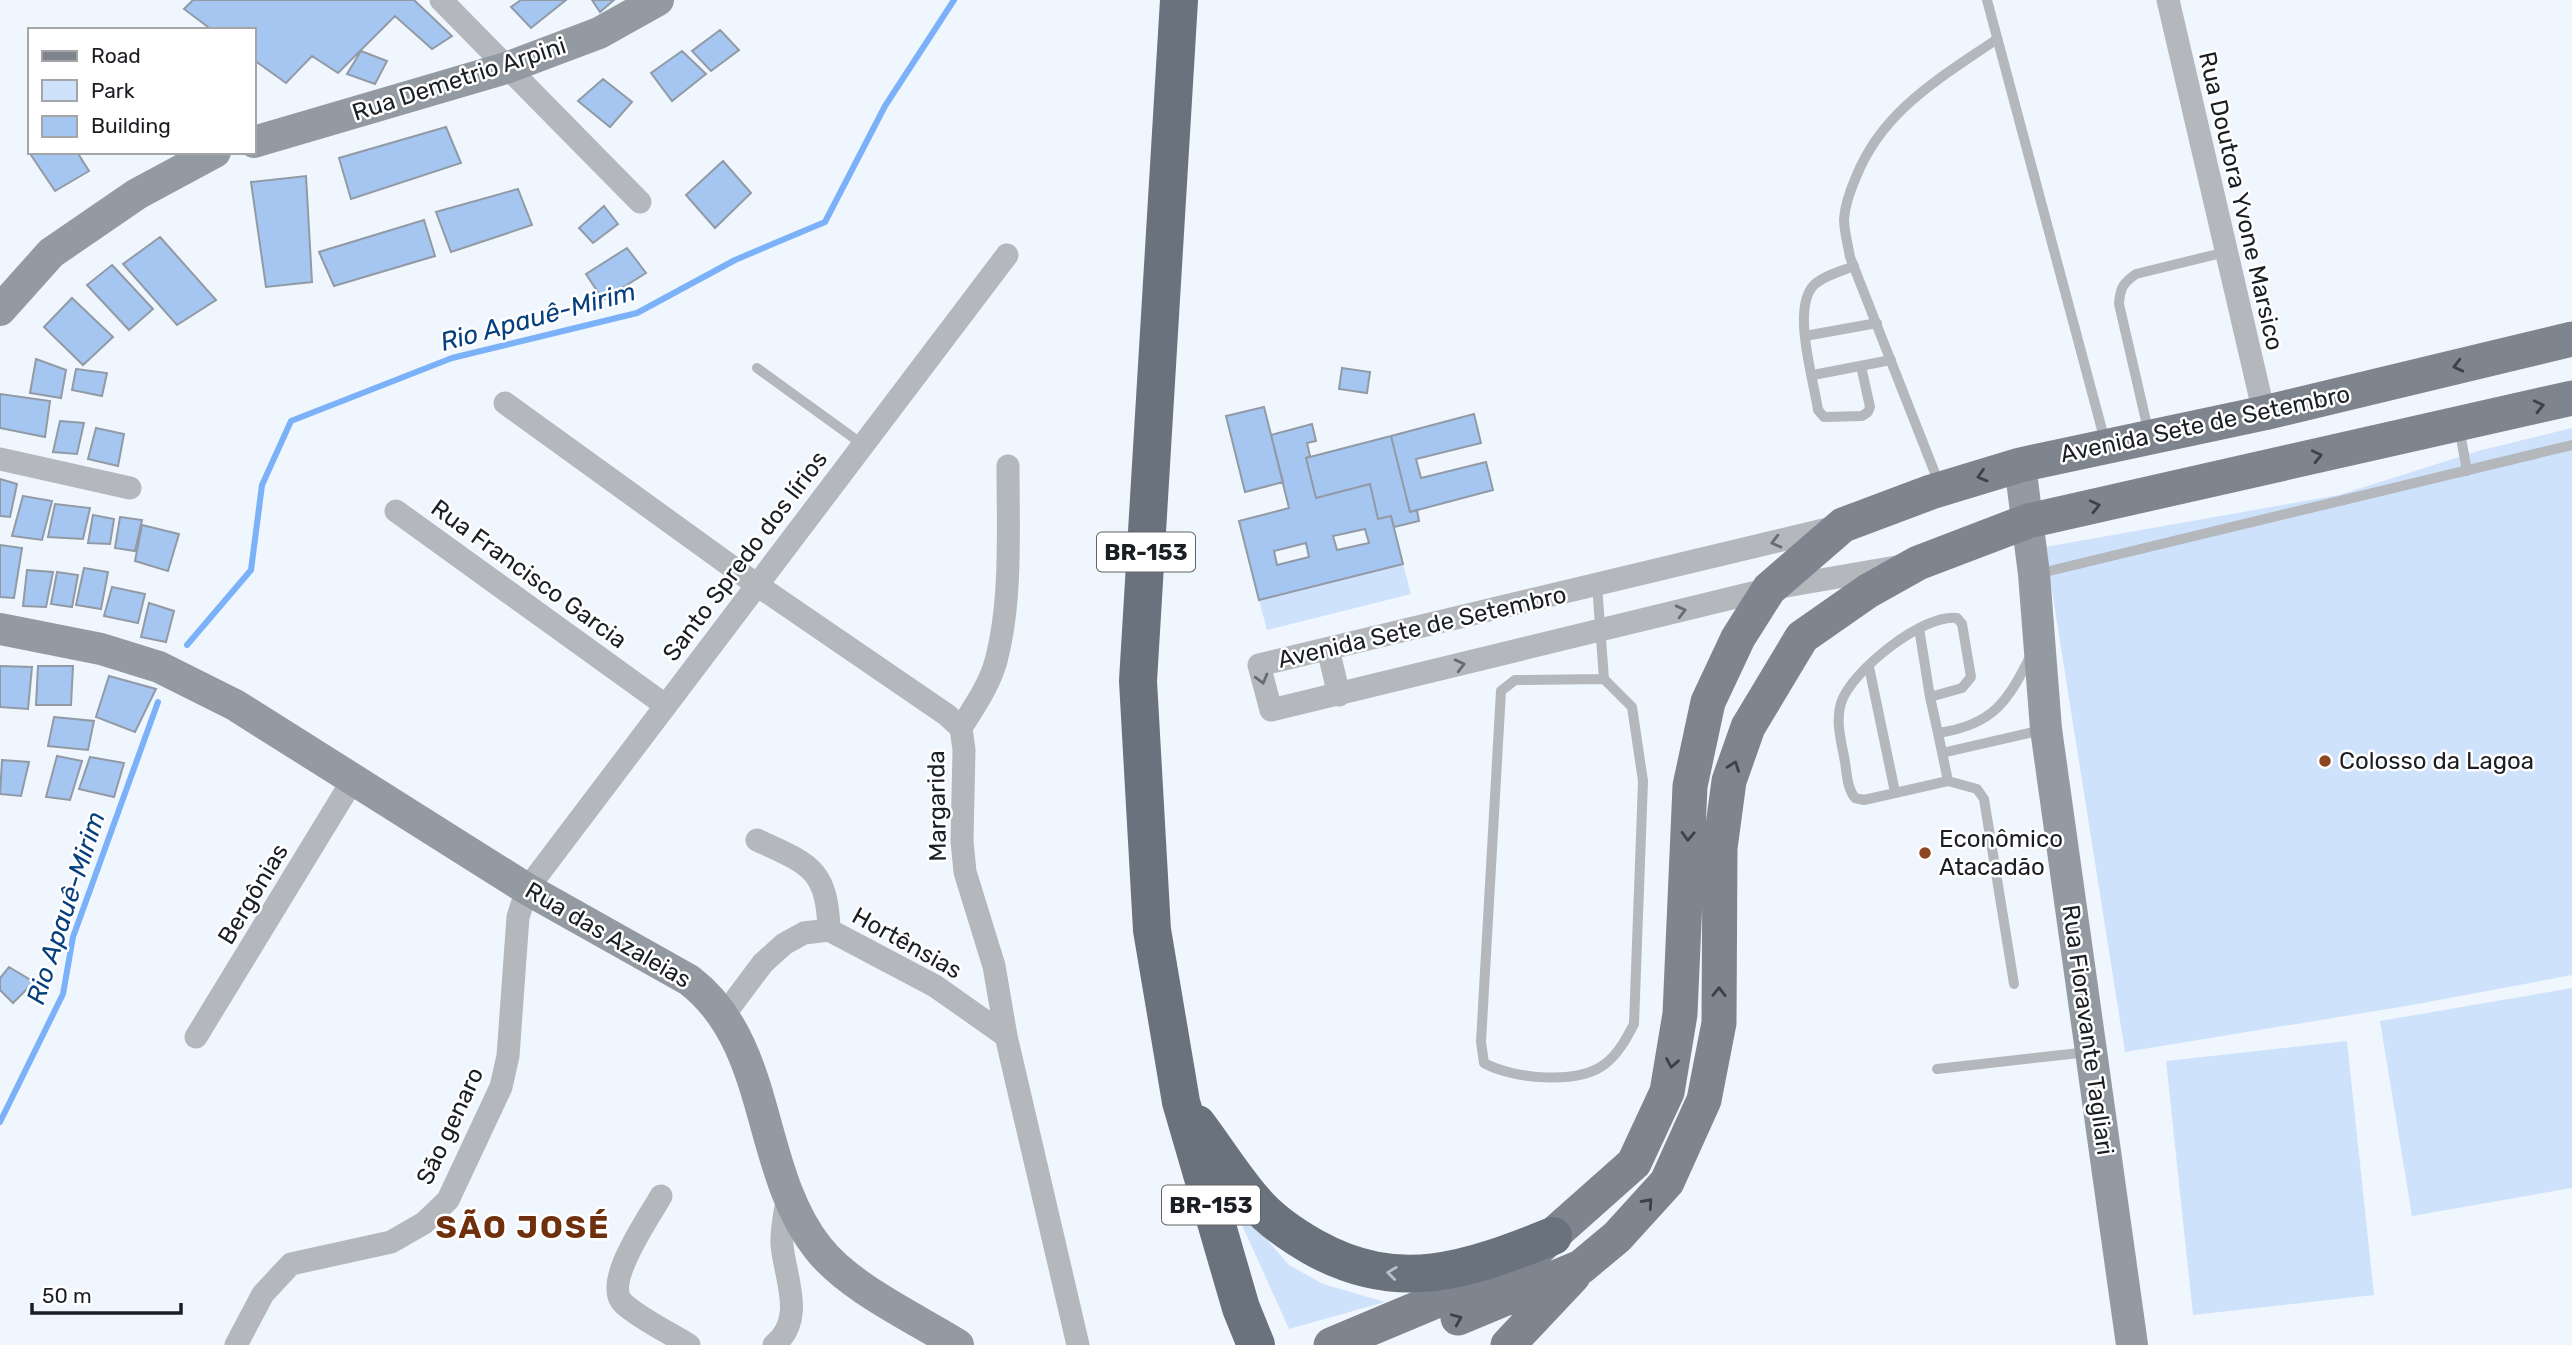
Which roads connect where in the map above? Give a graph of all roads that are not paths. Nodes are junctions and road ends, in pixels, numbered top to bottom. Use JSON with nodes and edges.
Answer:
{"nodes":[{"id":1,"x":441,"y":0,"type":"edge"},
{"id":2,"x":657,"y":0,"type":"edge"},
{"id":3,"x":1179,"y":0,"type":"edge"},
{"id":4,"x":1987,"y":0,"type":"edge"},
{"id":5,"x":2168,"y":0,"type":"edge"},
{"id":6,"x":1997,"y":39,"type":"junction"},
{"id":7,"x":506,"y":68,"type":"junction"},
{"id":8,"x":256,"y":141,"type":"edge"},
{"id":9,"x":211,"y":154,"type":"edge"},
{"id":10,"x":640,"y":202,"type":"dead end"},
{"id":11,"x":2226,"y":251,"type":"junction"},
{"id":12,"x":1007,"y":255,"type":"dead end"},
{"id":13,"x":1854,"y":266,"type":"junction"},
{"id":14,"x":0,"y":310,"type":"edge"},
{"id":15,"x":1877,"y":323,"type":"junction"},
{"id":16,"x":1805,"y":336,"type":"junction"},
{"id":17,"x":2572,"y":339,"type":"edge"},
{"id":18,"x":1891,"y":360,"type":"junction"},
{"id":19,"x":1861,"y":366,"type":"junction"},
{"id":20,"x":757,"y":368,"type":"dead end"},
{"id":21,"x":1813,"y":375,"type":"junction"},
{"id":22,"x":2572,"y":398,"type":"edge"},
{"id":23,"x":505,"y":403,"type":"dead end"},
{"id":24,"x":2263,"y":413,"type":"junction"},
{"id":25,"x":2458,"y":424,"type":"junction"},
{"id":26,"x":2150,"y":438,"type":"junction"},
{"id":27,"x":862,"y":444,"type":"junction"},
{"id":28,"x":2572,"y":444,"type":"edge"},
{"id":29,"x":2106,"y":447,"type":"junction"},
{"id":30,"x":0,"y":459,"type":"edge"},
{"id":31,"x":2020,"y":465,"type":"junction"},
{"id":32,"x":1008,"y":466,"type":"dead end"},
{"id":33,"x":2275,"y":466,"type":"junction"},
{"id":34,"x":2467,"y":471,"type":"junction"},
{"id":35,"x":130,"y":488,"type":"dead end"},
{"id":36,"x":1941,"y":489,"type":"junction"},
{"id":37,"x":396,"y":511,"type":"dead end"},
{"id":38,"x":2028,"y":522,"type":"junction"},
{"id":39,"x":1843,"y":525,"type":"junction"},
{"id":40,"x":1917,"y":563,"type":"junction"},
{"id":41,"x":2034,"y":574,"type":"junction"},
{"id":42,"x":757,"y":585,"type":"junction"},
{"id":43,"x":1597,"y":585,"type":"junction"},
{"id":44,"x":1769,"y":589,"type":"junction"},
{"id":45,"x":1919,"y":628,"type":"junction"},
{"id":46,"x":0,"y":629,"type":"edge"},
{"id":47,"x":1603,"y":630,"type":"junction"},
{"id":48,"x":2038,"y":641,"type":"junction"},
{"id":49,"x":1328,"y":649,"type":"junction"},
{"id":50,"x":1870,"y":667,"type":"junction"},
{"id":51,"x":1604,"y":679,"type":"junction"},
{"id":52,"x":1339,"y":695,"type":"junction"},
{"id":53,"x":1930,"y":697,"type":"junction"},
{"id":54,"x":665,"y":705,"type":"junction"},
{"id":55,"x":961,"y":728,"type":"junction"},
{"id":56,"x":2046,"y":729,"type":"junction"},
{"id":57,"x":1938,"y":733,"type":"junction"},
{"id":58,"x":1942,"y":753,"type":"junction"},
{"id":59,"x":354,"y":778,"type":"junction"},
{"id":60,"x":1948,"y":781,"type":"junction"},
{"id":61,"x":1895,"y":792,"type":"junction"},
{"id":62,"x":758,"y":840,"type":"dead end"},
{"id":63,"x":527,"y":889,"type":"junction"},
{"id":64,"x":829,"y":930,"type":"junction"},
{"id":65,"x":2014,"y":984,"type":"dead end"},
{"id":66,"x":724,"y":1015,"type":"junction"},
{"id":67,"x":1006,"y":1035,"type":"junction"},
{"id":68,"x":196,"y":1037,"type":"dead end"},
{"id":69,"x":2091,"y":1051,"type":"junction"},
{"id":70,"x":1937,"y":1069,"type":"dead end"},
{"id":71,"x":1181,"y":1102,"type":"junction"},
{"id":72,"x":661,"y":1196,"type":"dead end"},
{"id":73,"x":788,"y":1196,"type":"junction"},
{"id":74,"x":1553,"y":1236,"type":"junction"},
{"id":75,"x":1581,"y":1267,"type":"junction"},
{"id":76,"x":779,"y":1344,"type":"edge"},
{"id":77,"x":236,"y":1345,"type":"edge"},
{"id":78,"x":689,"y":1345,"type":"edge"},
{"id":79,"x":958,"y":1345,"type":"edge"},
{"id":80,"x":1078,"y":1345,"type":"edge"},
{"id":81,"x":1256,"y":1345,"type":"edge"},
{"id":82,"x":1331,"y":1345,"type":"edge"},
{"id":83,"x":1394,"y":1345,"type":"edge"},
{"id":84,"x":1508,"y":1345,"type":"edge"},
{"id":85,"x":2132,"y":1345,"type":"edge"}],
"edges":[{"from":1,"to":7,"type":"street"},
{"from":2,"to":7,"type":"street","name":"Rua Demetrio Arpini"},
{"from":3,"to":71,"type":"highway","number":"BR-153"},
{"from":4,"to":6,"type":"lane"},
{"from":5,"to":11,"type":"street","name":"Rua Doutora Yvone Marsico"},
{"from":6,"to":13,"type":"lane"},
{"from":6,"to":29,"type":"lane"},
{"from":7,"to":8,"type":"street","name":"Rua Demetrio Arpini"},
{"from":7,"to":10,"type":"street"},
{"from":9,"to":14,"type":"street"},
{"from":11,"to":24,"type":"street","name":"Rua Doutora Yvone Marsico"},
{"from":11,"to":26,"type":"lane"},
{"from":12,"to":27,"type":"street","name":"Santo Spredo dos lírios"},
{"from":13,"to":15,"type":"lane"},
{"from":13,"to":16,"type":"lane"},
{"from":15,"to":16,"type":"lane"},
{"from":15,"to":18,"type":"lane"},
{"from":16,"to":21,"type":"lane"},
{"from":17,"to":24,"type":"main road","name":"Avenida Sete de Setembro","one_way":true},
{"from":18,"to":19,"type":"lane"},
{"from":18,"to":36,"type":"lane"},
{"from":19,"to":21,"type":"lane"},
{"from":19,"to":21,"type":"lane"},
{"from":20,"to":27,"type":"lane"},
{"from":25,"to":22,"type":"main road","name":"Avenida Sete de Setembro","one_way":true},
{"from":23,"to":42,"type":"street","name":"Margarida"},
{"from":24,"to":26,"type":"main road","name":"Avenida Sete de Setembro"},
{"from":24,"to":33,"type":"main road"},
{"from":33,"to":25,"type":"main road","name":"Avenida Sete de Setembro","one_way":true},
{"from":25,"to":34,"type":"lane"},
{"from":26,"to":29,"type":"main road","name":"Avenida Sete de Setembro"},
{"from":27,"to":42,"type":"street","name":"Santo Spredo dos lírios"},
{"from":28,"to":34,"type":"lane"},
{"from":29,"to":31,"type":"main road","name":"Avenida Sete de Setembro"},
{"from":30,"to":35,"type":"street"},
{"from":31,"to":36,"type":"main road","name":"Avenida Sete de Setembro","one_way":true},
{"from":31,"to":38,"type":"street","name":"Rua Fioravante Tagliari"},
{"from":32,"to":55,"type":"street"},
{"from":38,"to":33,"type":"main road","name":"Avenida Sete de Setembro","one_way":true},
{"from":34,"to":41,"type":"lane"},
{"from":36,"to":39,"type":"main road","name":"Avenida Sete de Setembro"},
{"from":37,"to":54,"type":"street","name":"Rua Francisco Garcia"},
{"from":38,"to":40,"type":"main road","name":"Avenida Sete de Setembro"},
{"from":38,"to":41,"type":"street","name":"Rua Fioravante Tagliari"},
{"from":39,"to":43,"type":"street","name":"Avenida Sete de Setembro","one_way":true},
{"from":39,"to":44,"type":"main road","name":"Avenida Sete de Setembro"},
{"from":40,"to":44,"type":"street","name":"Avenida Sete de Setembro"},
{"from":75,"to":40,"type":"main road","name":"Avenida Sete de Setembro","one_way":true},
{"from":41,"to":48,"type":"street","name":"Rua Fioravante Tagliari"},
{"from":42,"to":54,"type":"street","name":"Santo Spredo dos lírios"},
{"from":42,"to":55,"type":"street","name":"Margarida"},
{"from":43,"to":47,"type":"lane"},
{"from":43,"to":49,"type":"street","name":"Avenida Sete de Setembro"},
{"from":47,"to":44,"type":"street","name":"Avenida Sete de Setembro","one_way":true},
{"from":44,"to":74,"type":"main road","name":"Avenida Sete de Setembro","one_way":true},
{"from":45,"to":50,"type":"lane"},
{"from":45,"to":53,"type":"lane"},
{"from":45,"to":53,"type":"lane"},
{"from":46,"to":59,"type":"street","name":"Rua das Azaleias"},
{"from":47,"to":51,"type":"lane"},
{"from":52,"to":47,"type":"street","name":"Avenida Sete de Setembro","one_way":true},
{"from":48,"to":56,"type":"street","name":"Rua Fioravante Tagliari"},
{"from":48,"to":57,"type":"lane"},
{"from":49,"to":52,"type":"street"},
{"from":49,"to":52,"type":"street","name":"Avenida Sete de Setembro","one_way":true},
{"from":50,"to":61,"type":"lane"},
{"from":50,"to":61,"type":"lane"},
{"from":51,"to":51,"type":"lane"},
{"from":53,"to":57,"type":"lane"},
{"from":54,"to":63,"type":"street","name":"Santo Spredo dos lírios"},
{"from":55,"to":67,"type":"street","name":"Margarida"},
{"from":56,"to":58,"type":"lane"},
{"from":56,"to":69,"type":"street","name":"Rua Fioravante Tagliari"},
{"from":57,"to":58,"type":"lane"},
{"from":58,"to":60,"type":"lane"},
{"from":59,"to":63,"type":"street","name":"Rua das Azaleias"},
{"from":59,"to":68,"type":"street","name":"Bergônias"},
{"from":60,"to":61,"type":"lane"},
{"from":60,"to":65,"type":"lane"},
{"from":62,"to":64,"type":"street"},
{"from":63,"to":66,"type":"street","name":"Rua das Azaleias"},
{"from":63,"to":77,"type":"street","name":"São genaro"},
{"from":64,"to":66,"type":"street","name":"Hortênsias"},
{"from":64,"to":67,"type":"street","name":"Hortênsias"},
{"from":66,"to":73,"type":"street","name":"Rua das Azaleias"},
{"from":67,"to":80,"type":"street","name":"Margarida"},
{"from":69,"to":70,"type":"lane"},
{"from":69,"to":85,"type":"street","name":"Rua Fioravante Tagliari"},
{"from":74,"to":71,"type":"highway","one_way":true},
{"from":71,"to":81,"type":"highway","number":"BR-153"},
{"from":72,"to":78,"type":"street"},
{"from":73,"to":76,"type":"street"},
{"from":73,"to":79,"type":"street","name":"Rua das Azaleias"},
{"from":74,"to":82,"type":"main road","name":"Avenida Sete de Setembro"},
{"from":83,"to":75,"type":"main road","name":"Avenida Sete de Setembro","one_way":true},
{"from":75,"to":84,"type":"main road","name":"Avenida Sete de Setembro"}]}
